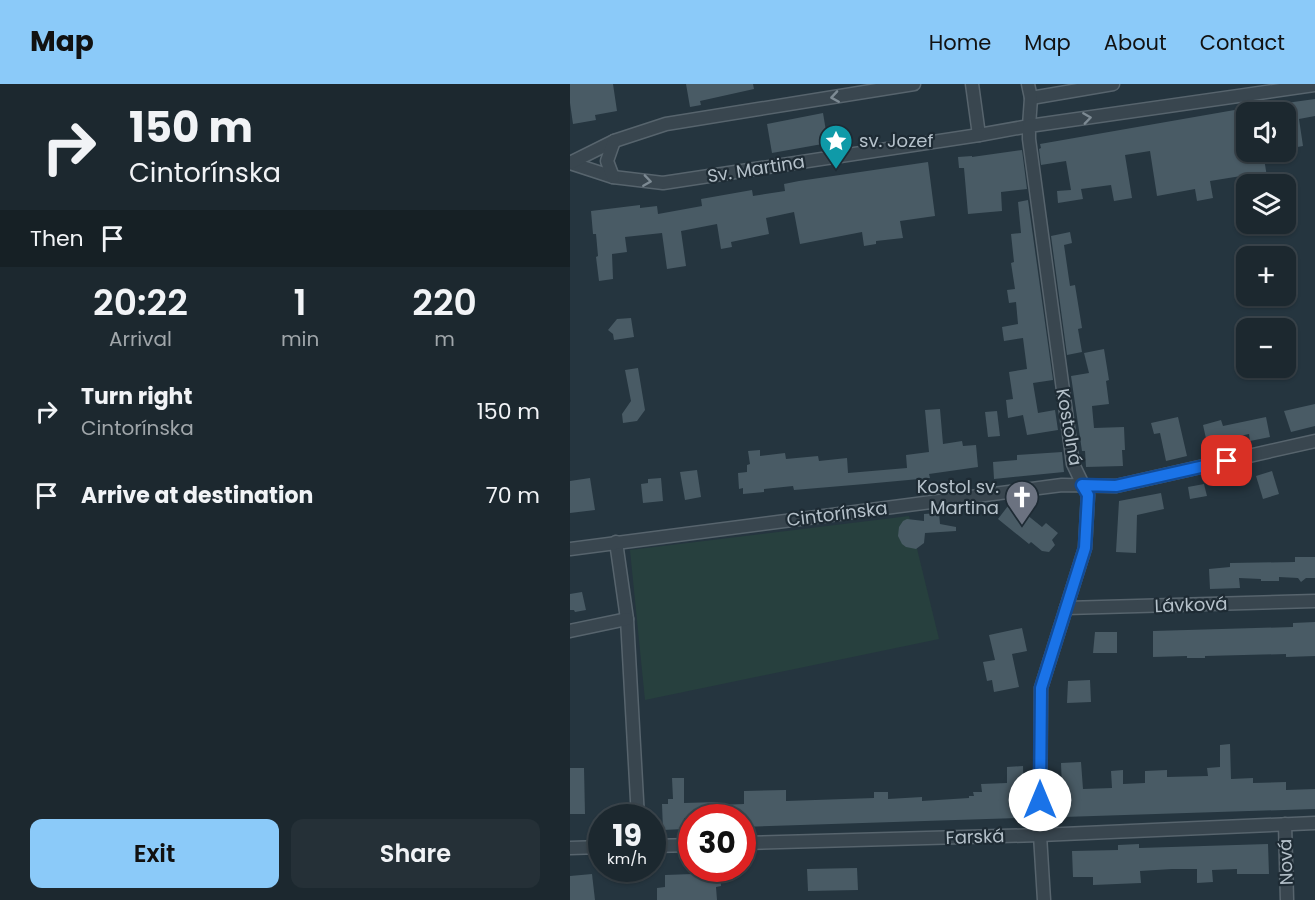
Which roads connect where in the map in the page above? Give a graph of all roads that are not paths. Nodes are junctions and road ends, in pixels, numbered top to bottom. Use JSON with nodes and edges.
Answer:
{"nodes":[{"id":1,"x":914,"y":84,"type":"edge"},
{"id":2,"x":972,"y":84,"type":"edge"},
{"id":3,"x":1028,"y":84,"type":"edge"},
{"id":4,"x":1113,"y":84,"type":"edge"},
{"id":5,"x":1315,"y":85,"type":"edge"},
{"id":6,"x":1031,"y":98,"type":"junction"},
{"id":7,"x":1029,"y":126,"type":"junction"},
{"id":8,"x":980,"y":135,"type":"junction"},
{"id":9,"x":614,"y":141,"type":"junction"},
{"id":10,"x":570,"y":163,"type":"edge"},
{"id":11,"x":614,"y":177,"type":"junction"},
{"id":12,"x":1315,"y":441,"type":"edge"},
{"id":13,"x":1082,"y":485,"type":"junction"},
{"id":14,"x":616,"y":542,"type":"junction"},
{"id":15,"x":570,"y":549,"type":"edge"},
{"id":16,"x":1315,"y":601,"type":"edge"},
{"id":17,"x":1066,"y":608,"type":"junction"},
{"id":18,"x":627,"y":619,"type":"junction"},
{"id":19,"x":570,"y":631,"type":"edge"},
{"id":20,"x":637,"y":804,"type":"edge"},
{"id":21,"x":1315,"y":823,"type":"edge"},
{"id":22,"x":1285,"y":824,"type":"junction"},
{"id":23,"x":1040,"y":835,"type":"junction"},
{"id":24,"x":756,"y":843,"type":"edge"},
{"id":25,"x":588,"y":847,"type":"edge"},
{"id":26,"x":570,"y":848,"type":"edge"},
{"id":27,"x":1044,"y":900,"type":"edge"},
{"id":28,"x":1287,"y":900,"type":"edge"}],
"edges":[{"from":1,"to":9,"type":"street","name":"Sv. Martina","one_way":true},
{"from":2,"to":8,"type":"street"},
{"from":3,"to":6,"type":"street"},
{"from":4,"to":6,"type":"street"},
{"from":7,"to":5,"type":"street","name":"Sv. Martina","one_way":true},
{"from":6,"to":7,"type":"street"},
{"from":7,"to":8,"type":"street","name":"Sv. Martina"},
{"from":7,"to":13,"type":"street","name":"Kostolná"},
{"from":11,"to":8,"type":"street","name":"Sv. Martina","one_way":true},
{"from":9,"to":10,"type":"street","name":"Sv. Martina"},
{"from":9,"to":11,"type":"street"},
{"from":10,"to":11,"type":"street","name":"Sv. Martina"},
{"from":12,"to":13,"type":"street","name":"Cintorínska"},
{"from":13,"to":14,"type":"street","name":"Cintorínska"},
{"from":13,"to":17,"type":"street","name":"Kostolná"},
{"from":14,"to":15,"type":"street","name":"Cintorínska"},
{"from":14,"to":18,"type":"street"},
{"from":16,"to":17,"type":"street","name":"Lávková"},
{"from":17,"to":23,"type":"street","name":"Kostolná"},
{"from":18,"to":19,"type":"street"},
{"from":18,"to":20,"type":"street"},
{"from":21,"to":22,"type":"street","name":"Farská"},
{"from":22,"to":23,"type":"street","name":"Farská"},
{"from":22,"to":28,"type":"street","name":"Nová"},
{"from":23,"to":24,"type":"street","name":"Farská"},
{"from":23,"to":27,"type":"street","name":"Kostolná"},
{"from":25,"to":26,"type":"street"}]}
